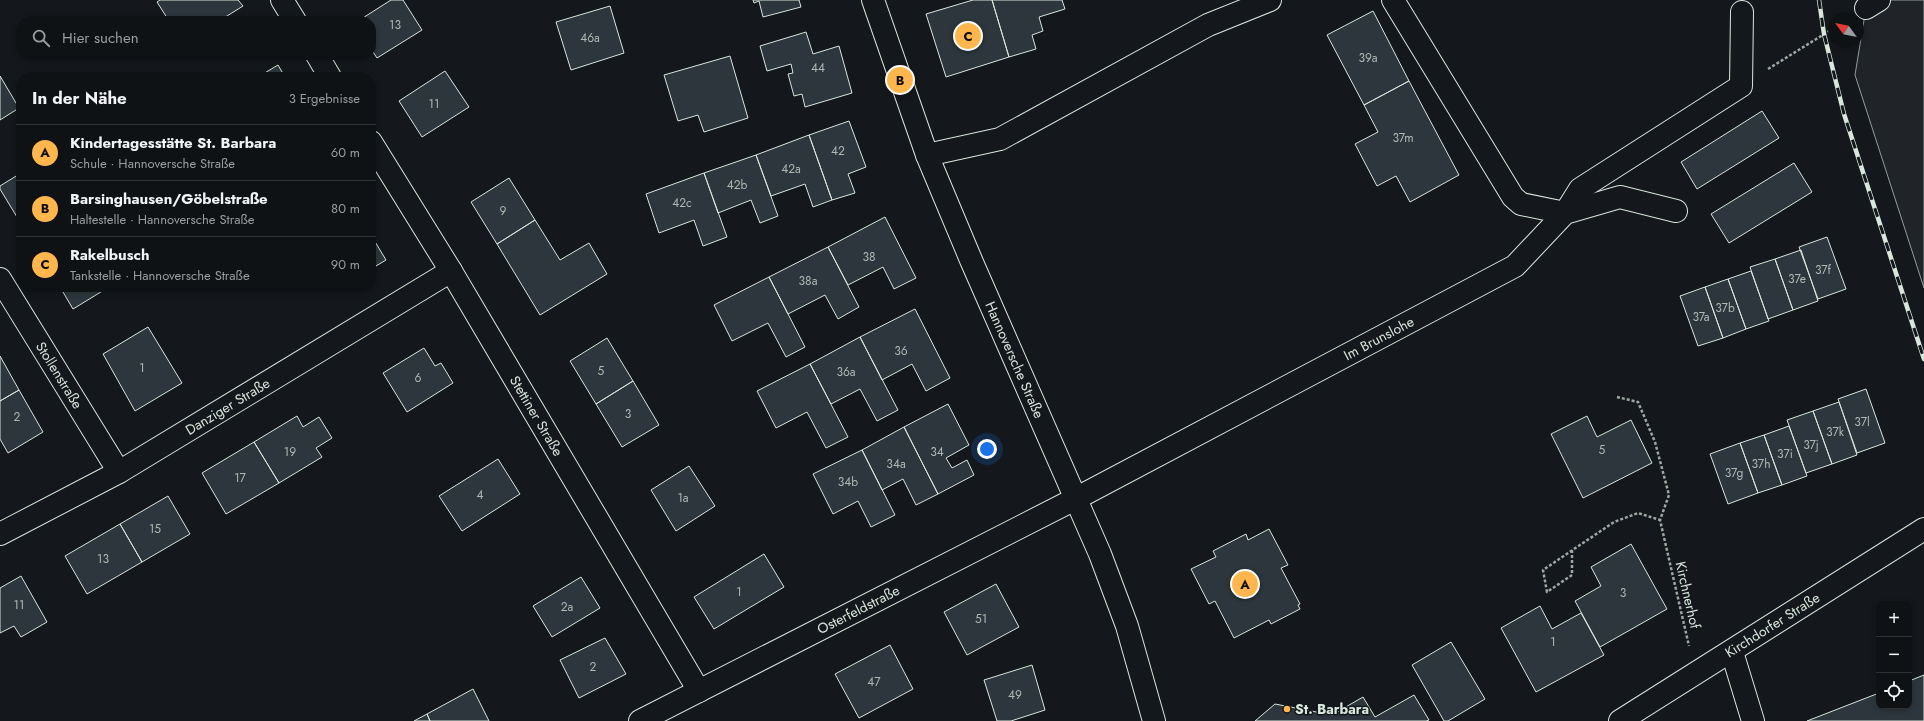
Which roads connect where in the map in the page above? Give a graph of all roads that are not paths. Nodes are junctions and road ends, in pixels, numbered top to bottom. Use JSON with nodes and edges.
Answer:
{"nodes":[{"id":1,"x":282,"y":0,"type":"edge"},
{"id":2,"x":873,"y":0,"type":"edge"},
{"id":3,"x":1270,"y":0,"type":"edge"},
{"id":4,"x":1393,"y":0,"type":"edge"},
{"id":5,"x":1742,"y":12,"type":"dead end"},
{"id":6,"x":292,"y":16,"type":"edge"},
{"id":7,"x":320,"y":60,"type":"edge"},
{"id":8,"x":327,"y":72,"type":"edge"},
{"id":9,"x":376,"y":150,"type":"edge"},
{"id":10,"x":927,"y":155,"type":"junction"},
{"id":11,"x":1676,"y":212,"type":"dead end"},
{"id":12,"x":1565,"y":213,"type":"junction"},
{"id":13,"x":451,"y":271,"type":"junction"},
{"id":14,"x":0,"y":279,"type":"edge"},
{"id":15,"x":119,"y":472,"type":"junction"},
{"id":16,"x":1077,"y":498,"type":"junction"},
{"id":17,"x":1924,"y":529,"type":"edge"},
{"id":18,"x":0,"y":534,"type":"edge"},
{"id":19,"x":1732,"y":652,"type":"junction"},
{"id":20,"x":699,"y":691,"type":"junction"},
{"id":21,"x":640,"y":721,"type":"edge"},
{"id":22,"x":1154,"y":721,"type":"edge"},
{"id":23,"x":1620,"y":721,"type":"edge"},
{"id":24,"x":1753,"y":721,"type":"edge"}],
"edges":[{"from":1,"to":6,"type":"street"},
{"from":2,"to":10,"type":"street","name":"Hannoversche Straße"},
{"from":3,"to":10,"type":"street"},
{"from":4,"to":12,"type":"street"},
{"from":5,"to":12,"type":"street","name":"Im Brunslohe"},
{"from":7,"to":8,"type":"street"},
{"from":9,"to":13,"type":"street","name":"Stettiner Straße"},
{"from":10,"to":16,"type":"street","name":"Hannoversche Straße"},
{"from":11,"to":12,"type":"street"},
{"from":12,"to":16,"type":"street","name":"Im Brunslohe"},
{"from":13,"to":15,"type":"street","name":"Danziger Straße"},
{"from":13,"to":20,"type":"street","name":"Stettiner Straße"},
{"from":14,"to":15,"type":"street","name":"Stollenstraße"},
{"from":15,"to":18,"type":"street","name":"Danziger Straße"},
{"from":16,"to":20,"type":"street","name":"Osterfeldstraße"},
{"from":16,"to":22,"type":"street","name":"Hannoversche Straße"},
{"from":17,"to":19,"type":"street","name":"Kirchdorfer Straße"},
{"from":19,"to":23,"type":"street","name":"Kirchdorfer Straße"},
{"from":19,"to":24,"type":"street"},
{"from":20,"to":21,"type":"street","name":"Osterfeldstraße"}]}
